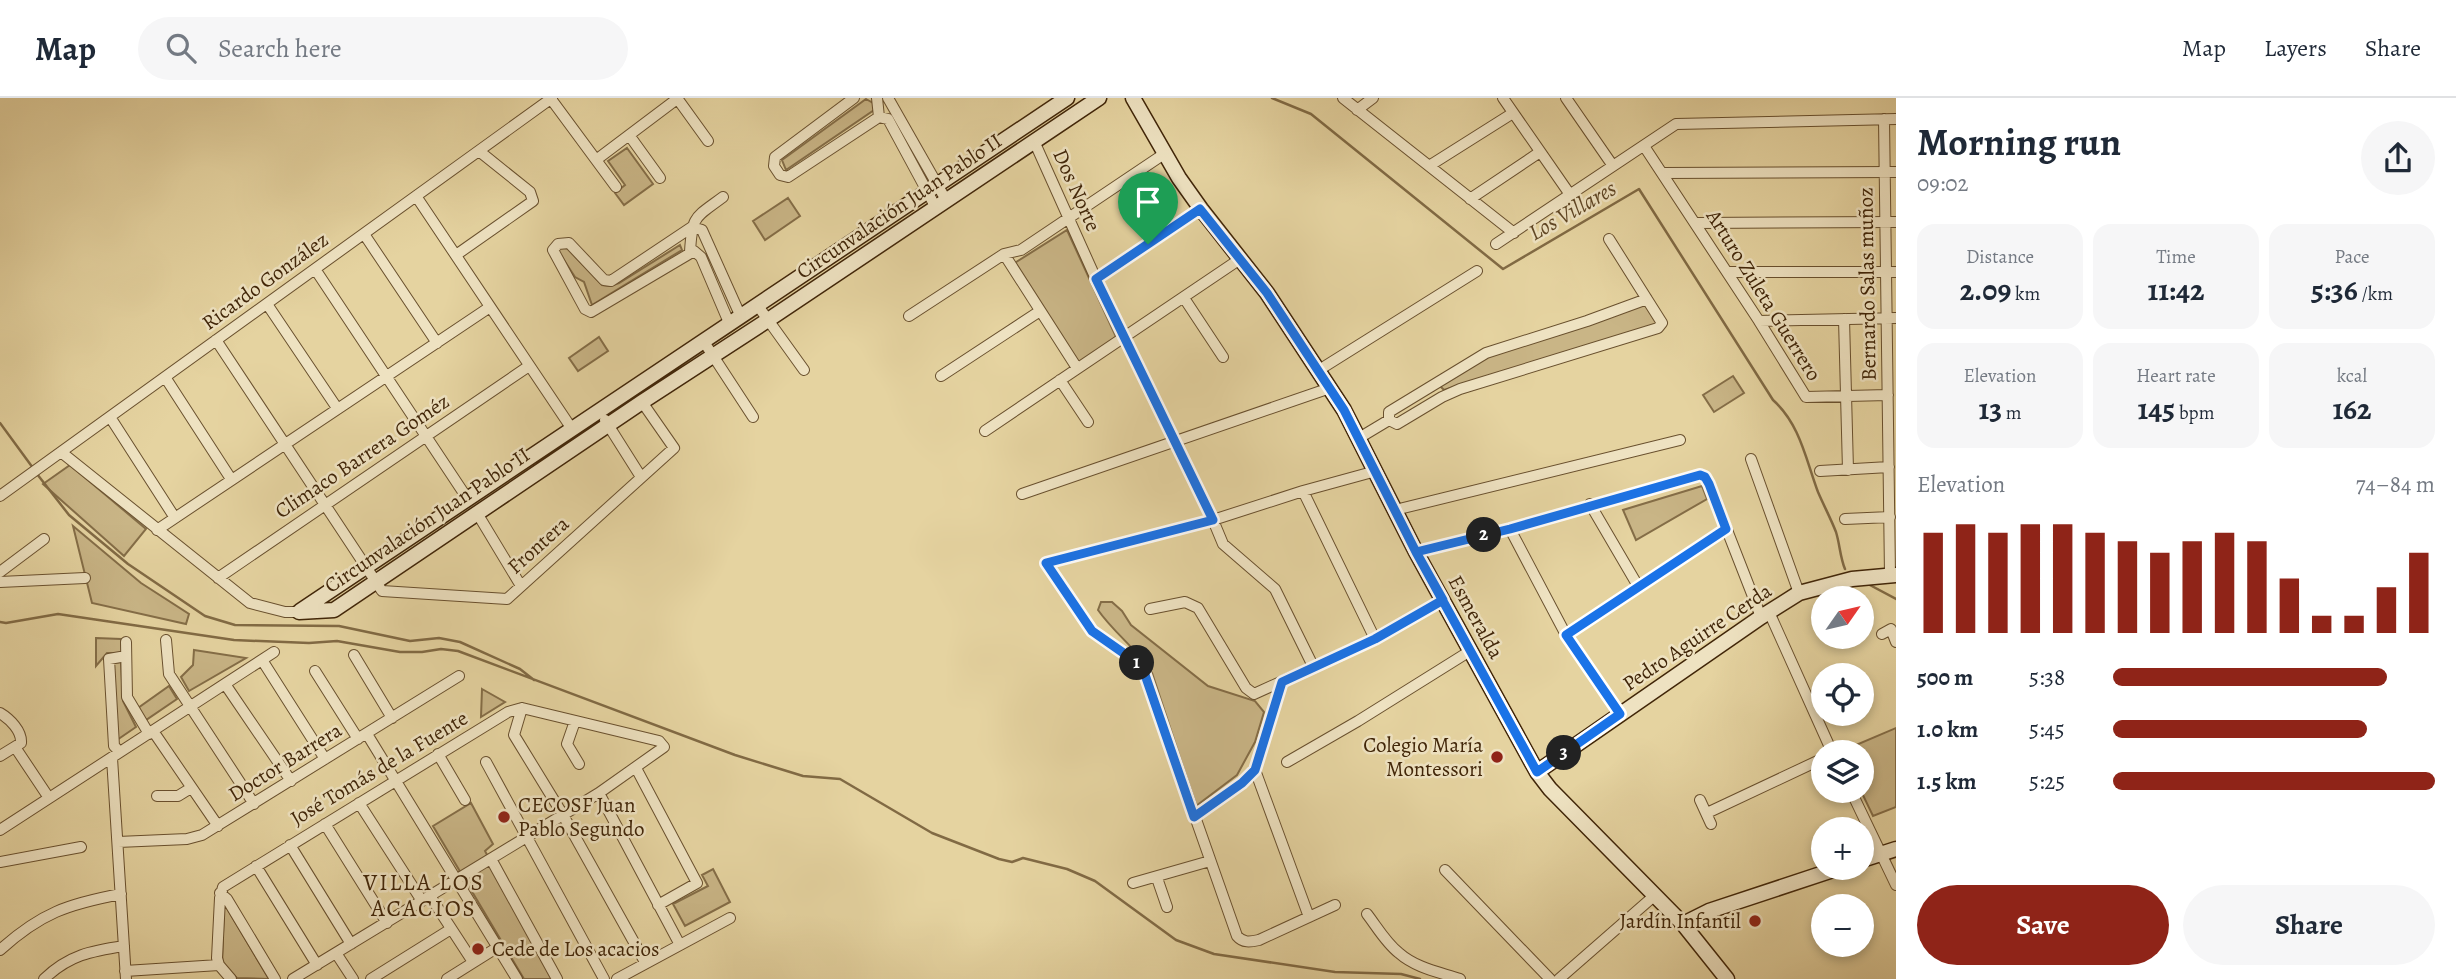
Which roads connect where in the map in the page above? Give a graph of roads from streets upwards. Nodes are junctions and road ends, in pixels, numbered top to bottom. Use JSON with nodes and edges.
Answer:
{"nodes":[{"id":1,"x":552,"y":98,"type":"edge"},
{"id":2,"x":854,"y":98,"type":"edge"},
{"id":3,"x":877,"y":98,"type":"edge"},
{"id":4,"x":888,"y":98,"type":"edge"},
{"id":5,"x":1067,"y":98,"type":"edge"},
{"id":6,"x":1099,"y":98,"type":"edge"},
{"id":7,"x":1133,"y":98,"type":"edge"},
{"id":8,"x":1343,"y":98,"type":"edge"},
{"id":9,"x":1373,"y":98,"type":"edge"},
{"id":10,"x":1503,"y":98,"type":"edge"},
{"id":11,"x":1566,"y":98,"type":"edge"},
{"id":12,"x":677,"y":99,"type":"edge"},
{"id":13,"x":1357,"y":110,"type":"junction"},
{"id":14,"x":1513,"y":113,"type":"junction"},
{"id":15,"x":879,"y":117,"type":"junction"},
{"id":16,"x":1896,"y":118,"type":"edge"},
{"id":17,"x":1884,"y":119,"type":"junction"},
{"id":18,"x":629,"y":135,"type":"junction"},
{"id":19,"x":708,"y":141,"type":"dead end"},
{"id":20,"x":1034,"y":141,"type":"junction"},
{"id":21,"x":1644,"y":146,"type":"junction"},
{"id":22,"x":479,"y":151,"type":"junction"},
{"id":23,"x":1540,"y":152,"type":"junction"},
{"id":24,"x":1164,"y":154,"type":"junction"},
{"id":25,"x":596,"y":160,"type":"junction"},
{"id":26,"x":1429,"y":166,"type":"junction"},
{"id":27,"x":1613,"y":166,"type":"junction"},
{"id":28,"x":1891,"y":172,"type":"edge"},
{"id":29,"x":1662,"y":173,"type":"junction"},
{"id":30,"x":660,"y":178,"type":"dead end"},
{"id":31,"x":616,"y":187,"type":"dead end"},
{"id":32,"x":932,"y":189,"type":"junction"},
{"id":33,"x":1571,"y":195,"type":"junction"},
{"id":34,"x":416,"y":196,"type":"junction"},
{"id":35,"x":723,"y":197,"type":"dead end"},
{"id":36,"x":1470,"y":199,"type":"junction"},
{"id":37,"x":940,"y":203,"type":"junction"},
{"id":38,"x":1200,"y":209,"type":"junction"},
{"id":39,"x":1069,"y":219,"type":"junction"},
{"id":40,"x":1891,"y":222,"type":"edge"},
{"id":41,"x":1696,"y":223,"type":"junction"},
{"id":42,"x":691,"y":228,"type":"junction"},
{"id":43,"x":1514,"y":233,"type":"junction"},
{"id":44,"x":364,"y":234,"type":"junction"},
{"id":45,"x":1609,"y":239,"type":"dead end"},
{"id":46,"x":1496,"y":244,"type":"dead end"},
{"id":47,"x":690,"y":252,"type":"junction"},
{"id":48,"x":1004,"y":254,"type":"junction"},
{"id":49,"x":456,"y":255,"type":"junction"},
{"id":50,"x":1240,"y":259,"type":"junction"},
{"id":51,"x":314,"y":269,"type":"junction"},
{"id":52,"x":1477,"y":271,"type":"dead end"},
{"id":53,"x":1727,"y":272,"type":"junction"},
{"id":54,"x":1891,"y":272,"type":"edge"},
{"id":55,"x":1096,"y":279,"type":"junction"},
{"id":56,"x":1184,"y":298,"type":"junction"},
{"id":57,"x":1647,"y":299,"type":"junction"},
{"id":58,"x":267,"y":304,"type":"junction"},
{"id":59,"x":758,"y":306,"type":"junction"},
{"id":60,"x":490,"y":307,"type":"junction"},
{"id":61,"x":1040,"y":311,"type":"junction"},
{"id":62,"x":909,"y":316,"type":"dead end"},
{"id":63,"x":1891,"y":318,"type":"edge"},
{"id":64,"x":1844,"y":319,"type":"junction"},
{"id":65,"x":768,"y":320,"type":"junction"},
{"id":66,"x":736,"y":321,"type":"junction"},
{"id":67,"x":1759,"y":321,"type":"junction"},
{"id":68,"x":1124,"y":338,"type":"junction"},
{"id":69,"x":216,"y":340,"type":"junction"},
{"id":70,"x":704,"y":342,"type":"junction"},
{"id":71,"x":437,"y":343,"type":"junction"},
{"id":72,"x":712,"y":356,"type":"junction"},
{"id":73,"x":1223,"y":357,"type":"dead end"},
{"id":74,"x":529,"y":366,"type":"junction"},
{"id":75,"x":1077,"y":368,"type":"junction"},
{"id":76,"x":804,"y":370,"type":"dead end"},
{"id":77,"x":1319,"y":370,"type":"junction"},
{"id":78,"x":1892,"y":372,"type":"edge"},
{"id":79,"x":386,"y":376,"type":"junction"},
{"id":80,"x":941,"y":376,"type":"dead end"},
{"id":81,"x":165,"y":377,"type":"junction"},
{"id":82,"x":1060,"y":380,"type":"junction"},
{"id":83,"x":1434,"y":384,"type":"junction"},
{"id":84,"x":1330,"y":388,"type":"junction"},
{"id":85,"x":1888,"y":395,"type":"junction"},
{"id":86,"x":1442,"y":397,"type":"junction"},
{"id":87,"x":1846,"y":397,"type":"junction"},
{"id":88,"x":642,"y":402,"type":"junction"},
{"id":89,"x":337,"y":408,"type":"junction"},
{"id":90,"x":599,"y":410,"type":"junction"},
{"id":91,"x":110,"y":417,"type":"junction"},
{"id":92,"x":753,"y":417,"type":"dead end"},
{"id":93,"x":1389,"y":420,"type":"junction"},
{"id":94,"x":1088,"y":422,"type":"dead end"},
{"id":95,"x":607,"y":425,"type":"junction"},
{"id":96,"x":1892,"y":426,"type":"edge"},
{"id":97,"x":572,"y":429,"type":"junction"},
{"id":98,"x":985,"y":431,"type":"dead end"},
{"id":99,"x":426,"y":436,"type":"junction"},
{"id":100,"x":1359,"y":438,"type":"junction"},
{"id":101,"x":1679,"y":440,"type":"dead end"},
{"id":102,"x":1175,"y":442,"type":"junction"},
{"id":103,"x":285,"y":443,"type":"junction"},
{"id":104,"x":61,"y":452,"type":"junction"},
{"id":105,"x":1751,"y":459,"type":"dead end"},
{"id":106,"x":1848,"y":470,"type":"junction"},
{"id":107,"x":1376,"y":471,"type":"junction"},
{"id":108,"x":1820,"y":471,"type":"dead end"},
{"id":109,"x":1891,"y":474,"type":"edge"},
{"id":110,"x":641,"y":477,"type":"junction"},
{"id":111,"x":231,"y":479,"type":"junction"},
{"id":112,"x":1303,"y":491,"type":"junction"},
{"id":113,"x":1022,"y":494,"type":"dead end"},
{"id":114,"x":0,"y":496,"type":"edge"},
{"id":115,"x":467,"y":498,"type":"junction"},
{"id":116,"x":326,"y":504,"type":"junction"},
{"id":117,"x":1590,"y":504,"type":"junction"},
{"id":118,"x":1395,"y":510,"type":"junction"},
{"id":119,"x":477,"y":513,"type":"junction"},
{"id":120,"x":175,"y":518,"type":"junction"},
{"id":121,"x":1845,"y":519,"type":"dead end"},
{"id":122,"x":1213,"y":520,"type":"junction"},
{"id":123,"x":1892,"y":522,"type":"edge"},
{"id":124,"x":1510,"y":529,"type":"junction"},
{"id":125,"x":1726,"y":529,"type":"junction"},
{"id":126,"x":157,"y":530,"type":"junction"},
{"id":127,"x":44,"y":539,"type":"dead end"},
{"id":128,"x":1416,"y":552,"type":"junction"},
{"id":129,"x":0,"y":572,"type":"edge"},
{"id":130,"x":370,"y":573,"type":"junction"},
{"id":131,"x":1893,"y":575,"type":"edge"},
{"id":132,"x":85,"y":578,"type":"dead end"},
{"id":133,"x":218,"y":578,"type":"junction"},
{"id":134,"x":0,"y":582,"type":"edge"},
{"id":135,"x":521,"y":586,"type":"junction"},
{"id":136,"x":1637,"y":586,"type":"junction"},
{"id":137,"x":1799,"y":593,"type":"junction"},
{"id":138,"x":1443,"y":600,"type":"junction"},
{"id":139,"x":1150,"y":609,"type":"dead end"},
{"id":140,"x":299,"y":612,"type":"joint"},
{"id":141,"x":1765,"y":615,"type":"junction"},
{"id":142,"x":1882,"y":634,"type":"dead end"},
{"id":143,"x":1566,"y":635,"type":"junction"},
{"id":144,"x":1375,"y":639,"type":"junction"},
{"id":145,"x":166,"y":640,"type":"dead end"},
{"id":146,"x":126,"y":642,"type":"dead end"},
{"id":147,"x":1896,"y":642,"type":"edge"},
{"id":148,"x":1470,"y":651,"type":"junction"},
{"id":149,"x":274,"y":652,"type":"dead end"},
{"id":150,"x":354,"y":655,"type":"dead end"},
{"id":151,"x":126,"y":656,"type":"junction"},
{"id":152,"x":262,"y":660,"type":"junction"},
{"id":153,"x":1313,"y":666,"type":"junction"},
{"id":154,"x":315,"y":671,"type":"dead end"},
{"id":155,"x":459,"y":676,"type":"dead end"},
{"id":156,"x":1282,"y":682,"type":"junction"},
{"id":157,"x":225,"y":684,"type":"junction"},
{"id":158,"x":191,"y":707,"type":"junction"},
{"id":159,"x":522,"y":708,"type":"junction"},
{"id":160,"x":0,"y":713,"type":"edge"},
{"id":161,"x":1620,"y":714,"type":"junction"},
{"id":162,"x":392,"y":718,"type":"junction"},
{"id":163,"x":575,"y":721,"type":"junction"},
{"id":164,"x":151,"y":732,"type":"junction"},
{"id":165,"x":363,"y":736,"type":"junction"},
{"id":166,"x":1826,"y":740,"type":"edge"},
{"id":167,"x":15,"y":747,"type":"junction"},
{"id":168,"x":438,"y":754,"type":"junction"},
{"id":169,"x":116,"y":755,"type":"junction"},
{"id":170,"x":0,"y":756,"type":"edge"},
{"id":171,"x":325,"y":759,"type":"junction"},
{"id":172,"x":486,"y":762,"type":"dead end"},
{"id":173,"x":1287,"y":762,"type":"dead end"},
{"id":174,"x":579,"y":764,"type":"dead end"},
{"id":175,"x":1811,"y":764,"type":"edge"},
{"id":176,"x":636,"y":768,"type":"junction"},
{"id":177,"x":1255,"y":770,"type":"junction"},
{"id":178,"x":1537,"y":772,"type":"junction"},
{"id":179,"x":396,"y":780,"type":"junction"},
{"id":180,"x":291,"y":781,"type":"junction"},
{"id":181,"x":191,"y":788,"type":"junction"},
{"id":182,"x":599,"y":793,"type":"junction"},
{"id":183,"x":157,"y":796,"type":"dead end"},
{"id":184,"x":49,"y":798,"type":"junction"},
{"id":185,"x":465,"y":800,"type":"dead end"},
{"id":186,"x":1700,"y":800,"type":"dead end"},
{"id":187,"x":359,"y":803,"type":"junction"},
{"id":188,"x":1858,"y":803,"type":"edge"},
{"id":189,"x":254,"y":804,"type":"junction"},
{"id":190,"x":1707,"y":813,"type":"junction"},
{"id":191,"x":563,"y":815,"type":"junction"},
{"id":192,"x":1194,"y":817,"type":"junction"},
{"id":193,"x":325,"y":824,"type":"junction"},
{"id":194,"x":1712,"y":824,"type":"dead end"},
{"id":195,"x":218,"y":826,"type":"junction"},
{"id":196,"x":0,"y":830,"type":"edge"},
{"id":197,"x":528,"y":836,"type":"junction"},
{"id":198,"x":118,"y":842,"type":"junction"},
{"id":199,"x":290,"y":845,"type":"junction"},
{"id":200,"x":81,"y":848,"type":"dead end"},
{"id":201,"x":1889,"y":852,"type":"edge"},
{"id":202,"x":491,"y":859,"type":"junction"},
{"id":203,"x":1210,"y":861,"type":"junction"},
{"id":204,"x":0,"y":862,"type":"edge"},
{"id":205,"x":256,"y":866,"type":"junction"},
{"id":206,"x":1445,"y":870,"type":"dead end"},
{"id":207,"x":1811,"y":877,"type":"edge"},
{"id":208,"x":1157,"y":878,"type":"junction"},
{"id":209,"x":458,"y":880,"type":"junction"},
{"id":210,"x":1133,"y":883,"type":"dead end"},
{"id":211,"x":1896,"y":885,"type":"edge"},
{"id":212,"x":220,"y":893,"type":"junction"},
{"id":213,"x":121,"y":894,"type":"junction"},
{"id":214,"x":1654,"y":896,"type":"junction"},
{"id":215,"x":426,"y":899,"type":"junction"},
{"id":216,"x":659,"y":905,"type":"junction"},
{"id":217,"x":1335,"y":905,"type":"dead end"},
{"id":218,"x":1167,"y":907,"type":"dead end"},
{"id":219,"x":1367,"y":914,"type":"dead end"},
{"id":220,"x":1309,"y":917,"type":"junction"},
{"id":221,"x":730,"y":918,"type":"dead end"},
{"id":222,"x":387,"y":923,"type":"junction"},
{"id":223,"x":1683,"y":924,"type":"junction"},
{"id":224,"x":451,"y":929,"type":"junction"},
{"id":225,"x":2,"y":944,"type":"edge"},
{"id":226,"x":351,"y":944,"type":"junction"},
{"id":227,"x":680,"y":945,"type":"junction"},
{"id":228,"x":124,"y":946,"type":"junction"},
{"id":229,"x":499,"y":947,"type":"junction"},
{"id":230,"x":336,"y":953,"type":"junction"},
{"id":231,"x":473,"y":962,"type":"junction"},
{"id":232,"x":645,"y":962,"type":"junction"},
{"id":233,"x":219,"y":965,"type":"junction"},
{"id":234,"x":317,"y":965,"type":"junction"},
{"id":235,"x":125,"y":975,"type":"edge"},
{"id":236,"x":304,"y":976,"type":"edge"},
{"id":237,"x":1721,"y":977,"type":"edge"},
{"id":238,"x":44,"y":979,"type":"edge"},
{"id":239,"x":232,"y":979,"type":"edge"},
{"id":240,"x":275,"y":979,"type":"edge"},
{"id":241,"x":293,"y":979,"type":"edge"},
{"id":242,"x":353,"y":979,"type":"edge"},
{"id":243,"x":371,"y":979,"type":"edge"},
{"id":244,"x":447,"y":979,"type":"edge"},
{"id":245,"x":517,"y":979,"type":"edge"},
{"id":246,"x":557,"y":979,"type":"edge"},
{"id":247,"x":604,"y":979,"type":"edge"},
{"id":248,"x":617,"y":979,"type":"edge"},
{"id":249,"x":1460,"y":979,"type":"edge"},
{"id":250,"x":1550,"y":979,"type":"edge"},
{"id":251,"x":1559,"y":979,"type":"edge"}],
"edges":[{"from":1,"to":22,"type":"street","name":"Ricardo González"},
{"from":1,"to":25,"type":"street"},
{"from":2,"to":15,"type":"street"},
{"from":3,"to":15,"type":"street"},
{"from":4,"to":32,"type":"street"},
{"from":5,"to":32,"type":"street","name":"Circunvalación Juan Pablo II"},
{"from":6,"to":20,"type":"street","name":"Circunvalación Juan Pablo II"},
{"from":7,"to":24,"type":"street","name":"Esmeralda"},
{"from":8,"to":13,"type":"street"},
{"from":9,"to":13,"type":"street"},
{"from":10,"to":14,"type":"street"},
{"from":11,"to":27,"type":"street"},
{"from":12,"to":18,"type":"street"},
{"from":12,"to":19,"type":"street"},
{"from":13,"to":26,"type":"street"},
{"from":14,"to":23,"type":"street"},
{"from":14,"to":26,"type":"street"},
{"from":15,"to":32,"type":"street"},
{"from":16,"to":17,"type":"street"},
{"from":17,"to":21,"type":"street"},
{"from":17,"to":28,"type":"street","name":"Bernardo Salas muñoz"},
{"from":18,"to":25,"type":"street"},
{"from":18,"to":30,"type":"street"},
{"from":20,"to":37,"type":"street","name":"Circunvalación Juan Pablo II"},
{"from":20,"to":39,"type":"street","name":"Dos Norte"},
{"from":21,"to":27,"type":"street"},
{"from":21,"to":29,"type":"street","name":"Arturo Zuleta Guerrero"},
{"from":22,"to":34,"type":"street","name":"Ricardo González"},
{"from":22,"to":49,"type":"street"},
{"from":23,"to":33,"type":"street"},
{"from":23,"to":36,"type":"street"},
{"from":24,"to":38,"type":"street","name":"Esmeralda"},
{"from":24,"to":39,"type":"street"},
{"from":25,"to":31,"type":"street"},
{"from":26,"to":36,"type":"street"},
{"from":27,"to":33,"type":"street"},
{"from":28,"to":29,"type":"street"},
{"from":28,"to":40,"type":"street","name":"Bernardo Salas muñoz"},
{"from":29,"to":41,"type":"street","name":"Arturo Zuleta Guerrero"},
{"from":32,"to":37,"type":"street"},
{"from":32,"to":59,"type":"street","name":"Circunvalación Juan Pablo II"},
{"from":33,"to":43,"type":"street"},
{"from":34,"to":44,"type":"street","name":"Ricardo González"},
{"from":34,"to":49,"type":"street"},
{"from":35,"to":42,"type":"street"},
{"from":36,"to":43,"type":"street"},
{"from":37,"to":65,"type":"street","name":"Circunvalación Juan Pablo II"},
{"from":38,"to":50,"type":"street","name":"Esmeralda"},
{"from":38,"to":55,"type":"street"},
{"from":39,"to":48,"type":"street"},
{"from":39,"to":55,"type":"street","name":"Dos Norte"},
{"from":40,"to":41,"type":"street"},
{"from":40,"to":54,"type":"street","name":"Bernardo Salas muñoz"},
{"from":41,"to":53,"type":"street","name":"Arturo Zuleta Guerrero"},
{"from":42,"to":47,"type":"street"},
{"from":42,"to":47,"type":"street"},
{"from":42,"to":66,"type":"street"},
{"from":43,"to":46,"type":"street"},
{"from":44,"to":51,"type":"street","name":"Ricardo González"},
{"from":44,"to":71,"type":"street"},
{"from":45,"to":57,"type":"street"},
{"from":47,"to":66,"type":"street"},
{"from":48,"to":61,"type":"street"},
{"from":48,"to":62,"type":"street"},
{"from":49,"to":60,"type":"street"},
{"from":50,"to":56,"type":"street"},
{"from":50,"to":77,"type":"street","name":"Esmeralda"},
{"from":51,"to":58,"type":"street","name":"Ricardo González"},
{"from":51,"to":79,"type":"street"},
{"from":52,"to":77,"type":"street"},
{"from":53,"to":54,"type":"street"},
{"from":53,"to":67,"type":"street","name":"Arturo Zuleta Guerrero"},
{"from":54,"to":63,"type":"street","name":"Bernardo Salas muñoz"},
{"from":55,"to":68,"type":"street","name":"Dos Norte"},
{"from":56,"to":68,"type":"street"},
{"from":56,"to":73,"type":"street"},
{"from":57,"to":83,"type":"street"},
{"from":57,"to":86,"type":"street"},
{"from":58,"to":69,"type":"street","name":"Ricardo González"},
{"from":58,"to":89,"type":"street"},
{"from":59,"to":65,"type":"street"},
{"from":59,"to":66,"type":"street","name":"Circunvalación Juan Pablo II"},
{"from":60,"to":71,"type":"street"},
{"from":60,"to":74,"type":"street"},
{"from":61,"to":75,"type":"street"},
{"from":61,"to":80,"type":"street"},
{"from":63,"to":64,"type":"street"},
{"from":63,"to":78,"type":"street","name":"Bernardo Salas muñoz"},
{"from":64,"to":67,"type":"street"},
{"from":64,"to":87,"type":"street"},
{"from":65,"to":72,"type":"street","name":"Circunvalación Juan Pablo II"},
{"from":65,"to":76,"type":"street"},
{"from":66,"to":70,"type":"street","name":"Circunvalación Juan Pablo II"},
{"from":67,"to":87,"type":"street","name":"Arturo Zuleta Guerrero"},
{"from":68,"to":75,"type":"street"},
{"from":68,"to":102,"type":"street","name":"Dos Norte"},
{"from":69,"to":81,"type":"street","name":"Ricardo González"},
{"from":69,"to":103,"type":"street"},
{"from":70,"to":72,"type":"street"},
{"from":70,"to":90,"type":"street","name":"Circunvalación Juan Pablo II"},
{"from":71,"to":79,"type":"street"},
{"from":72,"to":88,"type":"street","name":"Circunvalación Juan Pablo II"},
{"from":72,"to":92,"type":"street"},
{"from":74,"to":97,"type":"street"},
{"from":74,"to":99,"type":"street","name":"Climaco Barrera Goméz"},
{"from":75,"to":82,"type":"street"},
{"from":77,"to":84,"type":"street","name":"Esmeralda"},
{"from":78,"to":85,"type":"street","name":"Bernardo Salas muñoz"},
{"from":79,"to":89,"type":"street"},
{"from":79,"to":99,"type":"street"},
{"from":81,"to":91,"type":"street","name":"Ricardo González"},
{"from":81,"to":111,"type":"street"},
{"from":82,"to":94,"type":"street"},
{"from":82,"to":98,"type":"street"},
{"from":83,"to":86,"type":"street"},
{"from":83,"to":93,"type":"street"},
{"from":84,"to":100,"type":"street","name":"Esmeralda"},
{"from":84,"to":102,"type":"street"},
{"from":85,"to":87,"type":"street","name":"Arturo Zuleta Guerrero"},
{"from":85,"to":96,"type":"street","name":"Bernardo Salas muñoz"},
{"from":86,"to":93,"type":"street"},
{"from":87,"to":106,"type":"street"},
{"from":88,"to":95,"type":"street","name":"Circunvalación Juan Pablo II"},
{"from":88,"to":110,"type":"street","name":"Frontera"},
{"from":89,"to":103,"type":"street"},
{"from":90,"to":95,"type":"street"},
{"from":90,"to":97,"type":"street","name":"Circunvalación Juan Pablo II"},
{"from":91,"to":104,"type":"street","name":"Ricardo González"},
{"from":91,"to":120,"type":"street"},
{"from":93,"to":100,"type":"street"},
{"from":95,"to":110,"type":"street"},
{"from":95,"to":119,"type":"street","name":"Circunvalación Juan Pablo II"},
{"from":96,"to":109,"type":"street","name":"Bernardo Salas muñoz"},
{"from":97,"to":115,"type":"street","name":"Circunvalación Juan Pablo II"},
{"from":99,"to":115,"type":"street"},
{"from":99,"to":116,"type":"street","name":"Climaco Barrera Goméz"},
{"from":100,"to":107,"type":"street","name":"Esmeralda"},
{"from":101,"to":118,"type":"street"},
{"from":102,"to":113,"type":"street"},
{"from":102,"to":122,"type":"street","name":"Dos Norte"},
{"from":103,"to":111,"type":"street"},
{"from":103,"to":116,"type":"street"},
{"from":104,"to":114,"type":"street","name":"Ricardo González"},
{"from":104,"to":126,"type":"street"},
{"from":105,"to":137,"type":"street"},
{"from":106,"to":108,"type":"street"},
{"from":106,"to":109,"type":"street"},
{"from":107,"to":112,"type":"street"},
{"from":107,"to":118,"type":"street","name":"Esmeralda"},
{"from":109,"to":123,"type":"street","name":"Bernardo Salas muñoz"},
{"from":110,"to":135,"type":"street","name":"Frontera"},
{"from":111,"to":120,"type":"street"},
{"from":112,"to":122,"type":"street"},
{"from":112,"to":144,"type":"street"},
{"from":115,"to":130,"type":"street","name":"Circunvalación Juan Pablo II"},
{"from":116,"to":130,"type":"street"},
{"from":116,"to":133,"type":"street","name":"Climaco Barrera Goméz"},
{"from":117,"to":124,"type":"street"},
{"from":117,"to":125,"type":"street"},
{"from":117,"to":136,"type":"street"},
{"from":118,"to":128,"type":"street","name":"Esmeralda"},
{"from":119,"to":130,"type":"street","name":"Circunvalación Juan Pablo II"},
{"from":119,"to":135,"type":"street"},
{"from":120,"to":126,"type":"street"},
{"from":121,"to":123,"type":"street"},
{"from":122,"to":153,"type":"street","name":"Dos Norte"},
{"from":122,"to":192,"type":"street"},
{"from":123,"to":131,"type":"street","name":"Bernardo Salas muñoz"},
{"from":124,"to":128,"type":"street"},
{"from":124,"to":143,"type":"street"},
{"from":125,"to":136,"type":"street"},
{"from":125,"to":141,"type":"street"},
{"from":126,"to":133,"type":"street"},
{"from":127,"to":129,"type":"street"},
{"from":128,"to":138,"type":"street","name":"Esmeralda"},
{"from":130,"to":135,"type":"street","name":"Frontera"},
{"from":130,"to":140,"type":"street","name":"Circunvalación Juan Pablo II"},
{"from":131,"to":137,"type":"street","name":"Pedro Aguirre Cerda"},
{"from":132,"to":134,"type":"street"},
{"from":133,"to":140,"type":"street"},
{"from":136,"to":143,"type":"street"},
{"from":137,"to":141,"type":"street","name":"Pedro Aguirre Cerda"},
{"from":138,"to":144,"type":"street"},
{"from":138,"to":148,"type":"street","name":"Esmeralda"},
{"from":139,"to":156,"type":"street"},
{"from":141,"to":161,"type":"street","name":"Pedro Aguirre Cerda"},
{"from":141,"to":166,"type":"street"},
{"from":142,"to":147,"type":"street"},
{"from":143,"to":161,"type":"street"},
{"from":144,"to":153,"type":"street"},
{"from":145,"to":158,"type":"street"},
{"from":146,"to":151,"type":"street"},
{"from":148,"to":173,"type":"street"},
{"from":148,"to":178,"type":"street","name":"Esmeralda"},
{"from":149,"to":152,"type":"street"},
{"from":150,"to":162,"type":"street"},
{"from":151,"to":164,"type":"street"},
{"from":151,"to":169,"type":"street"},
{"from":152,"to":157,"type":"street"},
{"from":152,"to":171,"type":"street"},
{"from":153,"to":156,"type":"street"},
{"from":154,"to":165,"type":"street"},
{"from":155,"to":162,"type":"street","name":"Doctor Barrera"},
{"from":156,"to":177,"type":"street"},
{"from":157,"to":158,"type":"street"},
{"from":157,"to":180,"type":"street"},
{"from":158,"to":164,"type":"street"},
{"from":158,"to":189,"type":"street"},
{"from":159,"to":163,"type":"street"},
{"from":159,"to":168,"type":"street","name":"José Tomás de la Fuente"},
{"from":159,"to":191,"type":"street"},
{"from":160,"to":167,"type":"street"},
{"from":161,"to":178,"type":"street","name":"Pedro Aguirre Cerda"},
{"from":162,"to":165,"type":"street","name":"Doctor Barrera"},
{"from":163,"to":174,"type":"street"},
{"from":163,"to":176,"type":"street"},
{"from":164,"to":169,"type":"street"},
{"from":164,"to":181,"type":"street"},
{"from":165,"to":171,"type":"street","name":"Doctor Barrera"},
{"from":165,"to":179,"type":"street"},
{"from":167,"to":170,"type":"street"},
{"from":167,"to":184,"type":"street"},
{"from":168,"to":179,"type":"street","name":"José Tomás de la Fuente"},
{"from":168,"to":185,"type":"street"},
{"from":169,"to":184,"type":"street"},
{"from":169,"to":198,"type":"street"},
{"from":171,"to":180,"type":"street","name":"Doctor Barrera"},
{"from":172,"to":197,"type":"street"},
{"from":175,"to":190,"type":"street"},
{"from":176,"to":182,"type":"street"},
{"from":176,"to":216,"type":"street"},
{"from":177,"to":192,"type":"street"},
{"from":177,"to":220,"type":"street"},
{"from":178,"to":214,"type":"street","name":"Esmeralda"},
{"from":179,"to":187,"type":"street","name":"José Tomás de la Fuente"},
{"from":179,"to":209,"type":"street"},
{"from":180,"to":189,"type":"street","name":"Doctor Barrera"},
{"from":181,"to":183,"type":"street"},
{"from":181,"to":195,"type":"street"},
{"from":182,"to":191,"type":"street"},
{"from":182,"to":216,"type":"street"},
{"from":184,"to":196,"type":"street"},
{"from":186,"to":190,"type":"street"},
{"from":187,"to":193,"type":"street","name":"José Tomás de la Fuente"},
{"from":187,"to":215,"type":"street"},
{"from":188,"to":201,"type":"street"},
{"from":189,"to":195,"type":"street","name":"Doctor Barrera"},
{"from":190,"to":194,"type":"street"},
{"from":191,"to":197,"type":"street"},
{"from":191,"to":232,"type":"street"},
{"from":192,"to":203,"type":"street"},
{"from":193,"to":199,"type":"street","name":"José Tomás de la Fuente"},
{"from":193,"to":222,"type":"street"},
{"from":195,"to":198,"type":"street","name":"Doctor Barrera"},
{"from":197,"to":202,"type":"street"},
{"from":197,"to":247,"type":"street"},
{"from":198,"to":213,"type":"street"},
{"from":199,"to":205,"type":"street","name":"José Tomás de la Fuente"},
{"from":199,"to":226,"type":"street"},
{"from":200,"to":204,"type":"street"},
{"from":201,"to":211,"type":"street"},
{"from":202,"to":209,"type":"street"},
{"from":202,"to":246,"type":"street"},
{"from":203,"to":208,"type":"street"},
{"from":203,"to":220,"type":"street"},
{"from":205,"to":212,"type":"street","name":"José Tomás de la Fuente"},
{"from":205,"to":234,"type":"street"},
{"from":206,"to":250,"type":"street"},
{"from":207,"to":223,"type":"street"},
{"from":208,"to":210,"type":"street"},
{"from":208,"to":218,"type":"street"},
{"from":209,"to":215,"type":"street"},
{"from":209,"to":229,"type":"street"},
{"from":212,"to":233,"type":"street"},
{"from":212,"to":240,"type":"street"},
{"from":213,"to":225,"type":"street"},
{"from":213,"to":228,"type":"street"},
{"from":214,"to":223,"type":"street","name":"Esmeralda"},
{"from":214,"to":251,"type":"street"},
{"from":215,"to":222,"type":"street"},
{"from":215,"to":224,"type":"street"},
{"from":216,"to":227,"type":"street"},
{"from":217,"to":220,"type":"street"},
{"from":219,"to":249,"type":"street"},
{"from":221,"to":227,"type":"street"},
{"from":222,"to":226,"type":"street"},
{"from":223,"to":237,"type":"street","name":"Esmeralda"},
{"from":224,"to":231,"type":"street"},
{"from":224,"to":243,"type":"street"},
{"from":226,"to":230,"type":"street"},
{"from":227,"to":232,"type":"street"},
{"from":228,"to":235,"type":"street"},
{"from":228,"to":238,"type":"street"},
{"from":229,"to":231,"type":"street"},
{"from":229,"to":245,"type":"street"},
{"from":230,"to":234,"type":"street"},
{"from":230,"to":242,"type":"street"},
{"from":231,"to":244,"type":"street"},
{"from":232,"to":248,"type":"street"},
{"from":233,"to":235,"type":"street"},
{"from":233,"to":239,"type":"street"},
{"from":234,"to":236,"type":"street"},
{"from":236,"to":241,"type":"street"}]}
